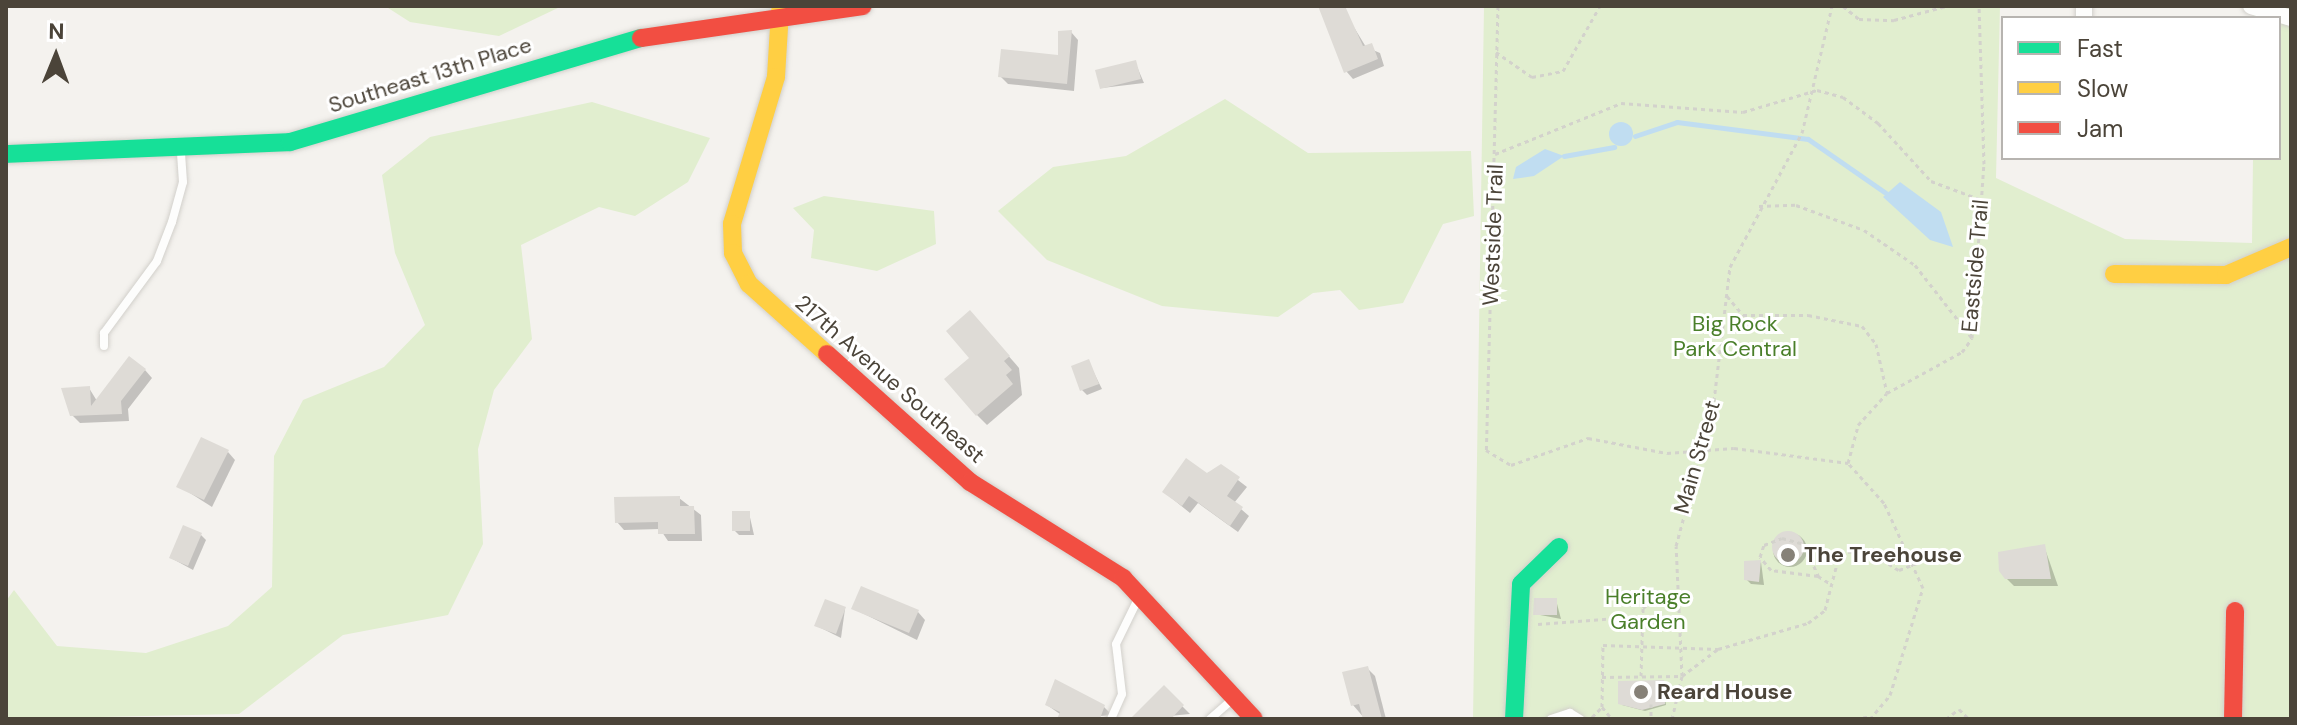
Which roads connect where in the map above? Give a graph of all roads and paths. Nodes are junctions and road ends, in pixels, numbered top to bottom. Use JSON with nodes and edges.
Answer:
{"nodes":[{"id":1,"x":863,"y":6,"type":"edge"},
{"id":2,"x":1498,"y":6,"type":"edge"},
{"id":3,"x":1600,"y":6,"type":"edge"},
{"id":4,"x":1832,"y":6,"type":"edge"},
{"id":5,"x":1843,"y":6,"type":"edge"},
{"id":6,"x":1946,"y":6,"type":"edge"},
{"id":7,"x":1979,"y":6,"type":"edge"},
{"id":8,"x":2251,"y":6,"type":"edge"},
{"id":9,"x":780,"y":11,"type":"junction"},
{"id":10,"x":2291,"y":18,"type":"edge"},
{"id":11,"x":1496,"y":52,"type":"junction"},
{"id":12,"x":1817,"y":90,"type":"junction"},
{"id":13,"x":181,"y":150,"type":"junction"},
{"id":14,"x":6,"y":154,"type":"edge"},
{"id":15,"x":1495,"y":154,"type":"junction"},
{"id":16,"x":1982,"y":200,"type":"junction"},
{"id":17,"x":1759,"y":206,"type":"junction"},
{"id":18,"x":2291,"y":247,"type":"edge"},
{"id":19,"x":2114,"y":274,"type":"dead end"},
{"id":20,"x":1727,"y":296,"type":"junction"},
{"id":21,"x":1972,"y":338,"type":"junction"},
{"id":22,"x":104,"y":346,"type":"dead end"},
{"id":23,"x":1887,"y":393,"type":"junction"},
{"id":24,"x":1698,"y":455,"type":"junction"},
{"id":25,"x":1848,"y":463,"type":"junction"},
{"id":26,"x":1559,"y":547,"type":"dead end"},
{"id":27,"x":1917,"y":563,"type":"junction"},
{"id":28,"x":1818,"y":576,"type":"junction"},
{"id":29,"x":1831,"y":584,"type":"junction"},
{"id":30,"x":1680,"y":593,"type":"junction"},
{"id":31,"x":1140,"y":595,"type":"junction"},
{"id":32,"x":2235,"y":611,"type":"dead end"},
{"id":33,"x":1617,"y":618,"type":"dead end"},
{"id":34,"x":1520,"y":629,"type":"junction"},
{"id":35,"x":1640,"y":644,"type":"junction"},
{"id":36,"x":1681,"y":644,"type":"junction"},
{"id":37,"x":1718,"y":649,"type":"junction"},
{"id":38,"x":1641,"y":676,"type":"junction"},
{"id":39,"x":1682,"y":676,"type":"junction"},
{"id":40,"x":1602,"y":677,"type":"junction"},
{"id":41,"x":1235,"y":698,"type":"junction"},
{"id":42,"x":1651,"y":704,"type":"dead end"},
{"id":43,"x":1602,"y":707,"type":"junction"},
{"id":44,"x":1871,"y":718,"type":"edge"},
{"id":45,"x":1111,"y":719,"type":"edge"},
{"id":46,"x":1210,"y":719,"type":"edge"},
{"id":47,"x":1254,"y":719,"type":"edge"},
{"id":48,"x":1514,"y":719,"type":"edge"},
{"id":49,"x":1551,"y":719,"type":"edge"},
{"id":50,"x":1580,"y":719,"type":"edge"},
{"id":51,"x":1590,"y":719,"type":"edge"},
{"id":52,"x":1612,"y":719,"type":"edge"},
{"id":53,"x":1651,"y":719,"type":"edge"},
{"id":54,"x":1672,"y":719,"type":"edge"},
{"id":55,"x":1855,"y":719,"type":"edge"},
{"id":56,"x":1946,"y":719,"type":"edge"},
{"id":57,"x":1969,"y":719,"type":"edge"},
{"id":58,"x":2233,"y":719,"type":"edge"}],
"edges":[{"from":1,"to":9,"type":"street","name":"Southeast 13th Place"},
{"from":2,"to":11,"type":"path","name":"Westside Trail"},
{"from":3,"to":11,"type":"path"},
{"from":4,"to":12,"type":"path","name":"Main Street"},
{"from":5,"to":6,"type":"path"},
{"from":7,"to":16,"type":"path","name":"Eastside Trail"},
{"from":8,"to":10,"type":"street"},
{"from":9,"to":13,"type":"street","name":"Southeast 13th Place"},
{"from":9,"to":31,"type":"street","name":"217th Avenue Southeast"},
{"from":11,"to":15,"type":"path","name":"Westside Trail"},
{"from":12,"to":15,"type":"path"},
{"from":12,"to":16,"type":"path"},
{"from":12,"to":17,"type":"path","name":"Main Street"},
{"from":13,"to":14,"type":"street","name":"Southeast 13th Place"},
{"from":13,"to":22,"type":"lane"},
{"from":15,"to":24,"type":"path","name":"Westside Trail"},
{"from":16,"to":21,"type":"path","name":"Eastside Trail"},
{"from":17,"to":20,"type":"path","name":"Main Street"},
{"from":17,"to":21,"type":"path"},
{"from":18,"to":19,"type":"street"},
{"from":20,"to":23,"type":"path"},
{"from":20,"to":24,"type":"path","name":"Main Street"},
{"from":21,"to":23,"type":"path","name":"Eastside Trail"},
{"from":23,"to":25,"type":"path","name":"Eastside Trail"},
{"from":24,"to":25,"type":"path"},
{"from":24,"to":30,"type":"path","name":"Main Street"},
{"from":25,"to":27,"type":"path"},
{"from":26,"to":34,"type":"street"},
{"from":27,"to":29,"type":"path"},
{"from":27,"to":44,"type":"path"},
{"from":28,"to":28,"type":"path"},
{"from":28,"to":29,"type":"path"},
{"from":29,"to":37,"type":"path"},
{"from":30,"to":35,"type":"path"},
{"from":30,"to":36,"type":"path","name":"Main Street"},
{"from":31,"to":41,"type":"street","name":"217th Avenue Southeast"},
{"from":31,"to":45,"type":"lane"},
{"from":32,"to":58,"type":"street"},
{"from":33,"to":34,"type":"path"},
{"from":34,"to":48,"type":"street"},
{"from":35,"to":36,"type":"path"},
{"from":35,"to":38,"type":"path"},
{"from":35,"to":40,"type":"path"},
{"from":36,"to":37,"type":"path"},
{"from":36,"to":39,"type":"path","name":"Main Street"},
{"from":37,"to":39,"type":"path"},
{"from":38,"to":39,"type":"path"},
{"from":38,"to":40,"type":"path"},
{"from":39,"to":54,"type":"path","name":"Main Street"},
{"from":40,"to":43,"type":"path"},
{"from":41,"to":46,"type":"lane"},
{"from":41,"to":47,"type":"street","name":"217th Avenue Southeast"},
{"from":42,"to":53,"type":"path"},
{"from":43,"to":51,"type":"path"},
{"from":43,"to":52,"type":"path"},
{"from":44,"to":55,"type":"path"},
{"from":49,"to":50,"type":"lane"},
{"from":56,"to":57,"type":"path"}]}
